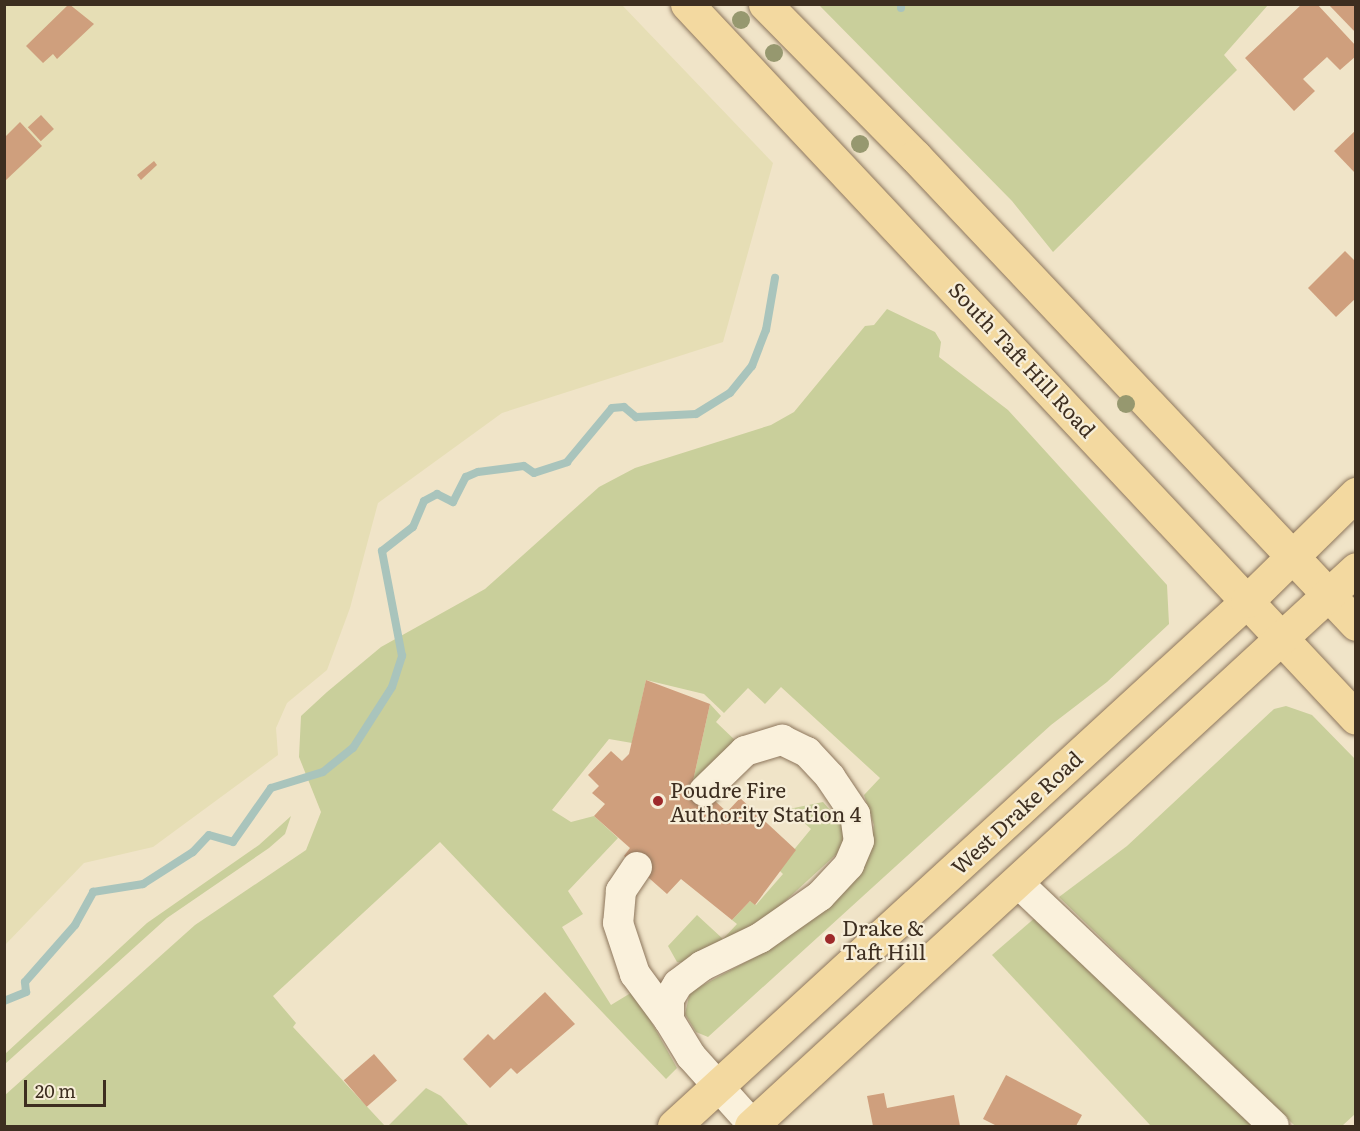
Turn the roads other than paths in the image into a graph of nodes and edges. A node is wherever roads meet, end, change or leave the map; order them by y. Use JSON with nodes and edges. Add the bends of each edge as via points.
{"nodes":[{"id":1,"x":687,"y":4,"type":"edge"},
{"id":2,"x":765,"y":4,"type":"edge"},
{"id":3,"x":1356,"y":494,"type":"edge"},
{"id":4,"x":1292,"y":557,"type":"junction"},
{"id":5,"x":1356,"y":569,"type":"edge"},
{"id":6,"x":1329,"y":595,"type":"junction"},
{"id":7,"x":1247,"y":601,"type":"junction"},
{"id":8,"x":1356,"y":624,"type":"edge"},
{"id":9,"x":1281,"y":640,"type":"junction"},
{"id":10,"x":1356,"y":718,"type":"edge"},
{"id":11,"x":704,"y":791,"type":"dead end"},
{"id":12,"x":637,"y":867,"type":"dead end"},
{"id":13,"x":1017,"y":882,"type":"junction"},
{"id":14,"x":669,"y":1020,"type":"junction"},
{"id":15,"x":717,"y":1087,"type":"junction"},
{"id":16,"x":674,"y":1126,"type":"edge"},
{"id":17,"x":752,"y":1126,"type":"edge"},
{"id":18,"x":1274,"y":1126,"type":"edge"}],
"edges":[{"from":1,"to":7,"type":"main road","name":"South Taft Hill Road"},
{"from":2,"to":4,"type":"main road","via":[[915,156]]},
{"from":3,"to":4,"type":"main road","name":"West Drake Road"},
{"from":4,"to":6,"type":"main road"},
{"from":4,"to":7,"type":"main road","name":"West Drake Road"},
{"from":5,"to":6,"type":"main road"},
{"from":6,"to":8,"type":"main road"},
{"from":6,"to":9,"type":"main road"},
{"from":7,"to":9,"type":"main road","name":"South Taft Hill Road"},
{"from":7,"to":15,"type":"main road","name":"West Drake Road"},
{"from":9,"to":10,"type":"main road","name":"South Taft Hill Road"},
{"from":9,"to":13,"type":"main road"},
{"from":11,"to":14,"type":"lane","via":[[745,751],[782,740],[807,752],[830,777],[855,814],[859,841],[849,865],[802,911],[678,984],[669,999]]},
{"from":12,"to":14,"type":"lane","via":[[621,891],[618,923],[635,974]]},
{"from":13,"to":17,"type":"main road"},
{"from":13,"to":18,"type":"lane"},
{"from":14,"to":15,"type":"lane"},
{"from":15,"to":16,"type":"main road","name":"West Drake Road"},
{"from":15,"to":17,"type":"lane"}]}
